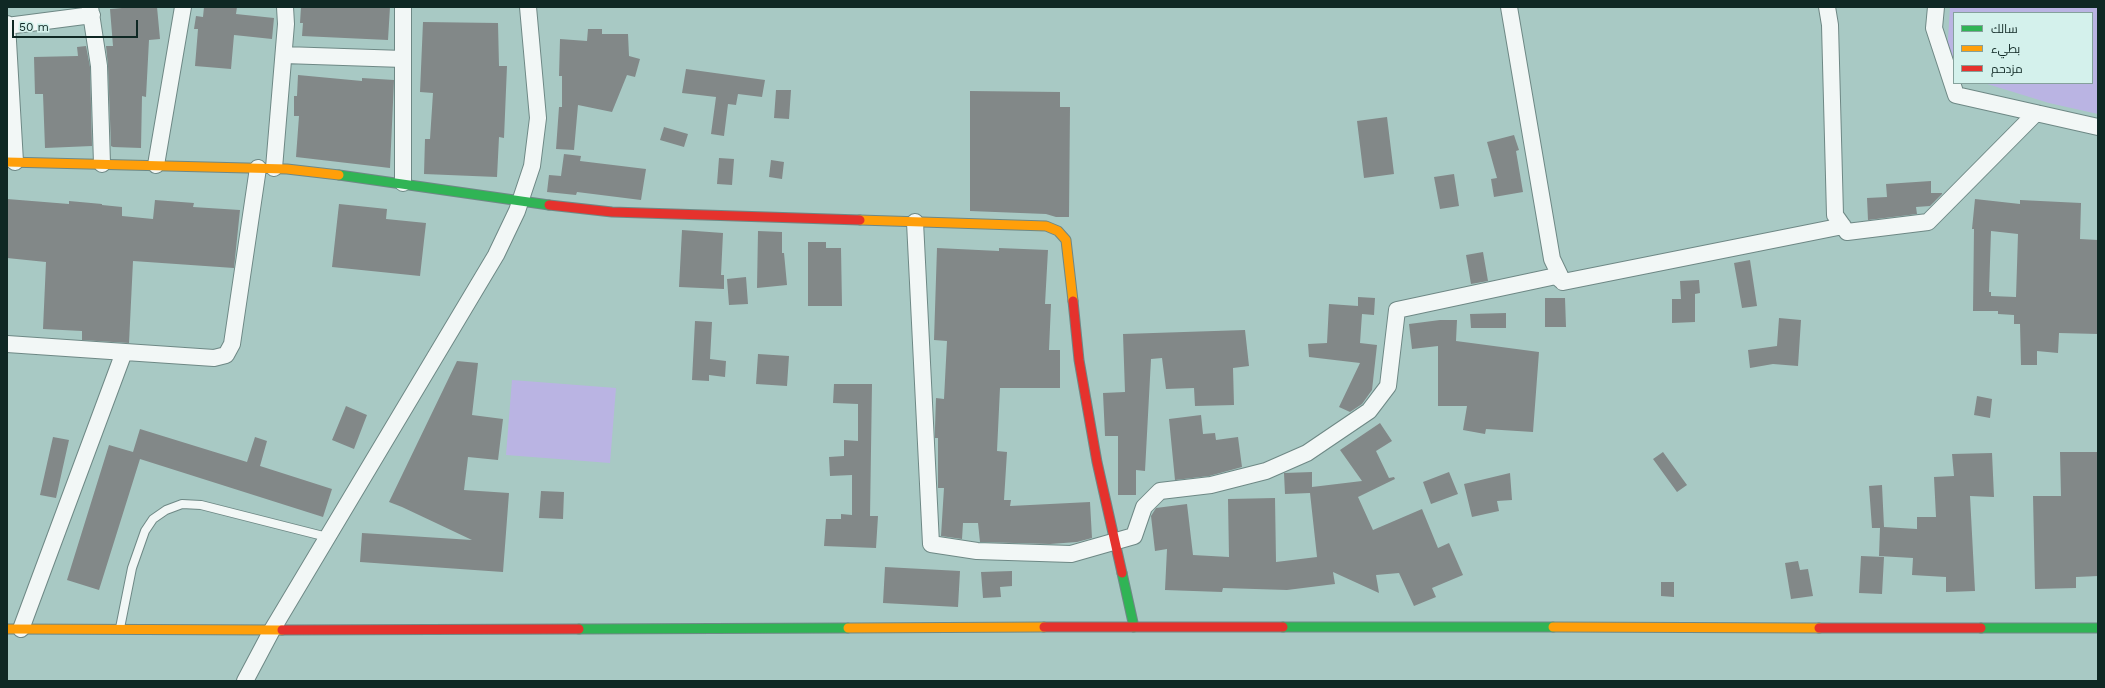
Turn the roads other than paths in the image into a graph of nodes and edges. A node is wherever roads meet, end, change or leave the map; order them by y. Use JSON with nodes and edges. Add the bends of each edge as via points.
{"nodes":[{"id":1,"x":183,"y":7,"type":"edge"},
{"id":2,"x":285,"y":7,"type":"edge"},
{"id":3,"x":403,"y":7,"type":"edge"},
{"id":4,"x":528,"y":7,"type":"edge"},
{"id":5,"x":1509,"y":7,"type":"edge"},
{"id":6,"x":1827,"y":7,"type":"edge"},
{"id":7,"x":1936,"y":7,"type":"edge"},
{"id":8,"x":91,"y":11,"type":"edge"},
{"id":9,"x":7,"y":25,"type":"edge"},
{"id":10,"x":284,"y":55,"type":"junction"},
{"id":11,"x":403,"y":59,"type":"junction"},
{"id":12,"x":2036,"y":113,"type":"junction"},
{"id":13,"x":2098,"y":127,"type":"edge"},
{"id":14,"x":11,"y":162,"type":"edge"},
{"id":15,"x":102,"y":164,"type":"junction"},
{"id":16,"x":156,"y":165,"type":"junction"},
{"id":17,"x":258,"y":168,"type":"junction"},
{"id":18,"x":274,"y":168,"type":"junction"},
{"id":19,"x":403,"y":183,"type":"junction"},
{"id":20,"x":520,"y":201,"type":"junction"},
{"id":21,"x":915,"y":222,"type":"junction"},
{"id":22,"x":1844,"y":226,"type":"junction"},
{"id":23,"x":1563,"y":282,"type":"junction"},
{"id":24,"x":7,"y":344,"type":"edge"},
{"id":25,"x":124,"y":352,"type":"junction"},
{"id":26,"x":327,"y":537,"type":"junction"},
{"id":27,"x":1115,"y":541,"type":"junction"},
{"id":28,"x":1134,"y":627,"type":"junction"},
{"id":29,"x":2098,"y":628,"type":"edge"},
{"id":30,"x":14,"y":629,"type":"edge"},
{"id":31,"x":119,"y":629,"type":"junction"},
{"id":32,"x":272,"y":630,"type":"junction"},
{"id":33,"x":245,"y":681,"type":"edge"}],
"edges":[{"from":1,"to":16,"type":"street"},
{"from":2,"to":10,"type":"street"},
{"from":3,"to":11,"type":"street"},
{"from":4,"to":20,"type":"street","via":[[538,118],[532,166]]},
{"from":5,"to":23,"type":"street","via":[[1552,259]]},
{"from":6,"to":22,"type":"street","via":[[1830,25],[1836,215]]},
{"from":7,"to":12,"type":"street","via":[[1934,28],[1956,95]]},
{"from":8,"to":9,"type":"street"},
{"from":8,"to":15,"type":"street","via":[[99,66]]},
{"from":9,"to":14,"type":"street"},
{"from":10,"to":11,"type":"street"},
{"from":10,"to":18,"type":"street"},
{"from":11,"to":19,"type":"street"},
{"from":12,"to":13,"type":"street"},
{"from":12,"to":22,"type":"street","via":[[1928,222],[1847,232]]},
{"from":14,"to":15,"type":"main road"},
{"from":15,"to":16,"type":"main road"},
{"from":16,"to":17,"type":"main road"},
{"from":17,"to":18,"type":"main road"},
{"from":17,"to":25,"type":"street","via":[[232,344],[226,355],[214,358]]},
{"from":18,"to":19,"type":"main road","via":[[343,174]]},
{"from":19,"to":20,"type":"main road"},
{"from":20,"to":21,"type":"main road","via":[[612,212]]},
{"from":20,"to":26,"type":"street","via":[[496,255]]},
{"from":21,"to":27,"type":"main road","via":[[1046,226],[1058,230],[1066,240],[1078,360]]},
{"from":21,"to":27,"type":"street","via":[[931,544],[977,551],[1071,554]]},
{"from":22,"to":23,"type":"street"},
{"from":23,"to":27,"type":"street","via":[[1556,276],[1397,310],[1388,386],[1368,411],[1307,453],[1266,471],[1211,485],[1160,491],[1144,507],[1134,536]]},
{"from":24,"to":25,"type":"street"},
{"from":25,"to":30,"type":"street"},
{"from":26,"to":31,"type":"lane","via":[[201,506],[182,504],[166,510],[153,519],[145,531],[132,568]]},
{"from":26,"to":32,"type":"street"},
{"from":27,"to":28,"type":"main road"},
{"from":28,"to":29,"type":"main road"},
{"from":28,"to":32,"type":"main road"},
{"from":30,"to":31,"type":"main road"},
{"from":31,"to":32,"type":"main road"},
{"from":32,"to":33,"type":"street"}]}
